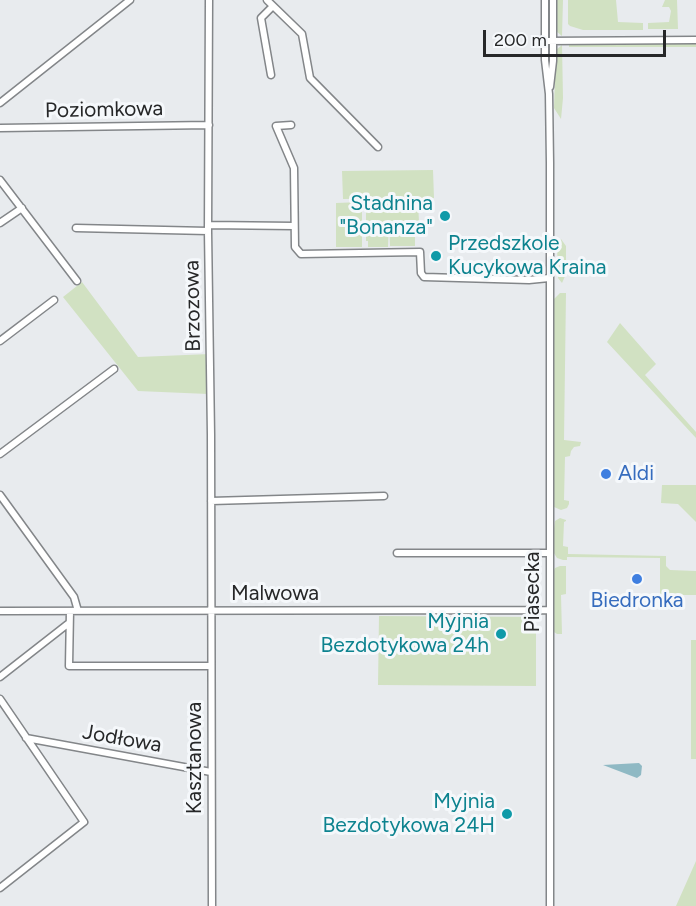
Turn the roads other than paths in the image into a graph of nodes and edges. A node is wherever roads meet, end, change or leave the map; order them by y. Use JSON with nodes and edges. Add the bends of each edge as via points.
{"nodes":[{"id":1,"x":130,"y":0,"type":"edge"},
{"id":2,"x":209,"y":0,"type":"edge"},
{"id":3,"x":267,"y":0,"type":"edge"},
{"id":4,"x":545,"y":0,"type":"edge"},
{"id":5,"x":553,"y":0,"type":"edge"},
{"id":6,"x":273,"y":6,"type":"junction"},
{"id":7,"x":696,"y":40,"type":"edge"},
{"id":8,"x":545,"y":41,"type":"junction"},
{"id":9,"x":553,"y":41,"type":"junction"},
{"id":10,"x":271,"y":75,"type":"dead end"},
{"id":11,"x":549,"y":94,"type":"junction"},
{"id":12,"x":0,"y":103,"type":"edge"},
{"id":13,"x":209,"y":125,"type":"junction"},
{"id":14,"x":291,"y":125,"type":"dead end"},
{"id":15,"x":0,"y":128,"type":"edge"},
{"id":16,"x":378,"y":147,"type":"dead end"},
{"id":17,"x":0,"y":180,"type":"edge"},
{"id":18,"x":22,"y":208,"type":"junction"},
{"id":19,"x":0,"y":224,"type":"edge"},
{"id":20,"x":294,"y":226,"type":"junction"},
{"id":21,"x":76,"y":228,"type":"dead end"},
{"id":22,"x":208,"y":228,"type":"junction"},
{"id":23,"x":549,"y":278,"type":"junction"},
{"id":24,"x":77,"y":281,"type":"dead end"},
{"id":25,"x":54,"y":300,"type":"dead end"},
{"id":26,"x":0,"y":341,"type":"edge"},
{"id":27,"x":114,"y":369,"type":"dead end"},
{"id":28,"x":0,"y":454,"type":"edge"},
{"id":29,"x":0,"y":495,"type":"edge"},
{"id":30,"x":384,"y":496,"type":"dead end"},
{"id":31,"x":211,"y":501,"type":"junction"},
{"id":32,"x":398,"y":553,"type":"dead end"},
{"id":33,"x":550,"y":553,"type":"junction"},
{"id":34,"x":549,"y":610,"type":"junction"},
{"id":35,"x":0,"y":611,"type":"edge"},
{"id":36,"x":70,"y":611,"type":"junction"},
{"id":37,"x":78,"y":611,"type":"junction"},
{"id":38,"x":211,"y":611,"type":"junction"},
{"id":39,"x":69,"y":623,"type":"junction"},
{"id":40,"x":211,"y":666,"type":"junction"},
{"id":41,"x":0,"y":677,"type":"edge"},
{"id":42,"x":0,"y":699,"type":"edge"},
{"id":43,"x":26,"y":738,"type":"junction"},
{"id":44,"x":212,"y":772,"type":"junction"},
{"id":45,"x":0,"y":888,"type":"edge"},
{"id":46,"x":212,"y":906,"type":"edge"},
{"id":47,"x":550,"y":906,"type":"edge"}],
"edges":[{"from":1,"to":12,"type":"street"},
{"from":2,"to":13,"type":"street","name":"Brzozowa"},
{"from":3,"to":6,"type":"street"},
{"from":4,"to":8,"type":"street"},
{"from":5,"to":9,"type":"street"},
{"from":6,"to":10,"type":"street","via":[[261,18]]},
{"from":6,"to":16,"type":"street","via":[[302,34],[310,78]]},
{"from":7,"to":9,"type":"street"},
{"from":8,"to":9,"type":"street"},
{"from":8,"to":11,"type":"street"},
{"from":9,"to":11,"type":"street"},
{"from":11,"to":23,"type":"street","name":"Piasecka"},
{"from":13,"to":15,"type":"street","name":"Poziomkowa"},
{"from":13,"to":22,"type":"street","name":"Brzozowa"},
{"from":14,"to":20,"type":"street","via":[[276,126],[294,168]]},
{"from":17,"to":18,"type":"street"},
{"from":18,"to":19,"type":"street"},
{"from":18,"to":24,"type":"street"},
{"from":20,"to":22,"type":"street"},
{"from":20,"to":23,"type":"street","via":[[295,247],[301,254],[420,252],[424,276]]},
{"from":21,"to":22,"type":"street"},
{"from":22,"to":31,"type":"street","name":"Brzozowa"},
{"from":23,"to":33,"type":"street","name":"Piasecka"},
{"from":25,"to":26,"type":"street"},
{"from":27,"to":28,"type":"street"},
{"from":29,"to":37,"type":"street","via":[[74,597]]},
{"from":30,"to":31,"type":"street"},
{"from":31,"to":38,"type":"street","name":"Brzozowa"},
{"from":32,"to":33,"type":"street"},
{"from":33,"to":34,"type":"street","name":"Piasecka"},
{"from":34,"to":38,"type":"street","name":"Malwowa"},
{"from":34,"to":47,"type":"street","name":"Piasecka"},
{"from":35,"to":36,"type":"street","name":"Malwowa"},
{"from":36,"to":37,"type":"street","name":"Malwowa"},
{"from":36,"to":39,"type":"street"},
{"from":37,"to":38,"type":"street","name":"Malwowa"},
{"from":38,"to":40,"type":"street","name":"Kasztanowa"},
{"from":39,"to":40,"type":"street","via":[[69,666]]},
{"from":39,"to":41,"type":"street"},
{"from":40,"to":44,"type":"street","name":"Kasztanowa"},
{"from":42,"to":43,"type":"street"},
{"from":43,"to":44,"type":"street","name":"Jodłowa"},
{"from":43,"to":45,"type":"street","via":[[84,822]]},
{"from":44,"to":46,"type":"street","name":"Kasztanowa"}]}
